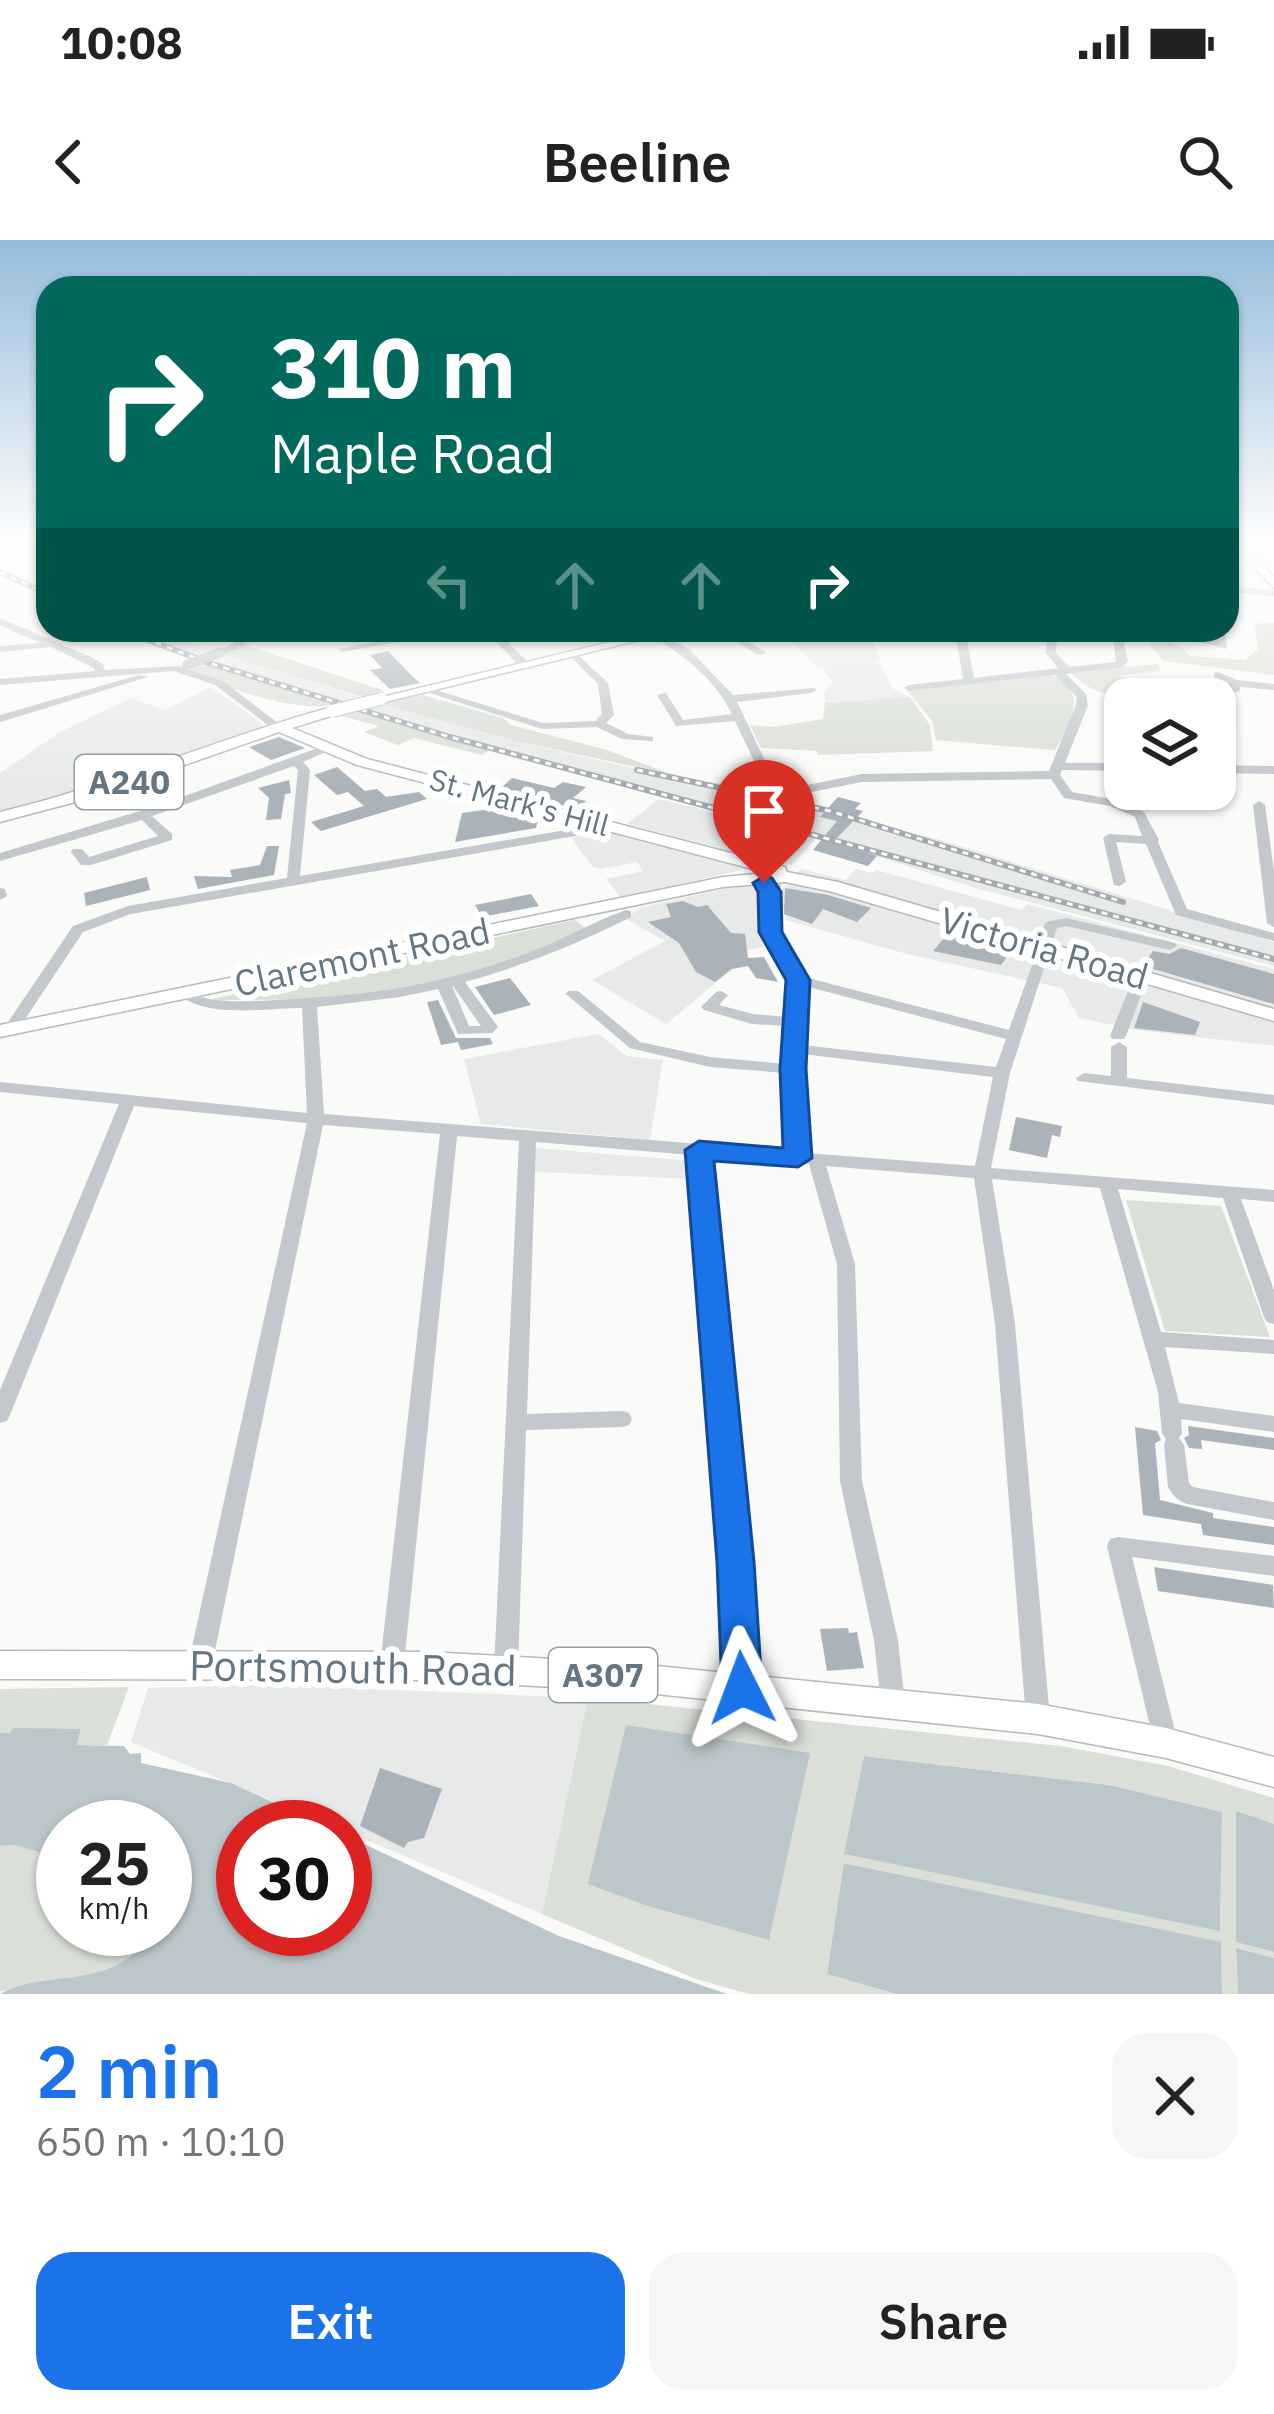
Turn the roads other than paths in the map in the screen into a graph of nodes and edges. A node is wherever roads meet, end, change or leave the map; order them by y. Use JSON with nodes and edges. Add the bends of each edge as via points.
{"nodes":[{"id":1,"x":5,"y":624,"type":"edge"},
{"id":2,"x":18,"y":631,"type":"junction"},
{"id":3,"x":0,"y":632,"type":"edge"},
{"id":4,"x":36,"y":639,"type":"edge"},
{"id":5,"x":42,"y":642,"type":"edge"},
{"id":6,"x":242,"y":642,"type":"edge"},
{"id":7,"x":390,"y":642,"type":"edge"},
{"id":8,"x":501,"y":642,"type":"edge"},
{"id":9,"x":630,"y":642,"type":"edge"},
{"id":10,"x":670,"y":642,"type":"edge"},
{"id":11,"x":743,"y":642,"type":"edge"},
{"id":12,"x":962,"y":642,"type":"edge"},
{"id":13,"x":1051,"y":642,"type":"edge"},
{"id":14,"x":1119,"y":642,"type":"edge"},
{"id":15,"x":48,"y":645,"type":"junction"},
{"id":16,"x":0,"y":649,"type":"edge"},
{"id":17,"x":344,"y":649,"type":"dead end"},
{"id":18,"x":762,"y":653,"type":"dead end"},
{"id":19,"x":576,"y":656,"type":"junction"},
{"id":20,"x":183,"y":667,"type":"junction"},
{"id":21,"x":150,"y":668,"type":"junction"},
{"id":22,"x":527,"y":668,"type":"junction"},
{"id":23,"x":100,"y":672,"type":"junction"},
{"id":24,"x":1062,"y":672,"type":"junction"},
{"id":25,"x":1218,"y":675,"type":"dead end"},
{"id":26,"x":1224,"y":678,"type":"edge"},
{"id":27,"x":0,"y":682,"type":"edge"},
{"id":28,"x":969,"y":682,"type":"junction"},
{"id":29,"x":1236,"y":683,"type":"edge"},
{"id":30,"x":1274,"y":687,"type":"edge"},
{"id":31,"x":908,"y":688,"type":"dead end"},
{"id":32,"x":425,"y":690,"type":"junction"},
{"id":33,"x":812,"y":690,"type":"dead end"},
{"id":34,"x":730,"y":699,"type":"junction"},
{"id":35,"x":663,"y":703,"type":"dead end"},
{"id":36,"x":738,"y":717,"type":"junction"},
{"id":37,"x":0,"y":719,"type":"edge"},
{"id":38,"x":599,"y":724,"type":"junction"},
{"id":39,"x":288,"y":728,"type":"junction"},
{"id":40,"x":649,"y":739,"type":"dead end"},
{"id":41,"x":326,"y":748,"type":"junction"},
{"id":42,"x":299,"y":764,"type":"junction"},
{"id":43,"x":1104,"y":768,"type":"edge"},
{"id":44,"x":1236,"y":769,"type":"edge"},
{"id":45,"x":1274,"y":770,"type":"edge"},
{"id":46,"x":1055,"y":771,"type":"junction"},
{"id":47,"x":1258,"y":805,"type":"dead end"},
{"id":48,"x":0,"y":817,"type":"edge"},
{"id":49,"x":146,"y":817,"type":"junction"},
{"id":50,"x":592,"y":823,"type":"junction"},
{"id":51,"x":1154,"y":840,"type":"junction"},
{"id":52,"x":77,"y":852,"type":"dead end"},
{"id":53,"x":0,"y":857,"type":"edge"},
{"id":54,"x":761,"y":875,"type":"junction"},
{"id":55,"x":1115,"y":876,"type":"dead end"},
{"id":56,"x":292,"y":880,"type":"junction"},
{"id":57,"x":626,"y":914,"type":"dead end"},
{"id":58,"x":1274,"y":923,"type":"edge"},
{"id":59,"x":1274,"y":937,"type":"edge"},
{"id":60,"x":1170,"y":946,"type":"dead end"},
{"id":61,"x":1043,"y":948,"type":"junction"},
{"id":62,"x":1141,"y":976,"type":"junction"},
{"id":63,"x":798,"y":980,"type":"junction"},
{"id":64,"x":186,"y":994,"type":"junction"},
{"id":65,"x":573,"y":994,"type":"dead end"},
{"id":66,"x":721,"y":995,"type":"dead end"},
{"id":67,"x":310,"y":1004,"type":"junction"},
{"id":68,"x":1274,"y":1015,"type":"edge"},
{"id":69,"x":796,"y":1022,"type":"junction"},
{"id":70,"x":6,"y":1030,"type":"edge"},
{"id":71,"x":1013,"y":1036,"type":"junction"},
{"id":72,"x":796,"y":1049,"type":"junction"},
{"id":73,"x":793,"y":1069,"type":"junction"},
{"id":74,"x":1002,"y":1073,"type":"junction"},
{"id":75,"x":1084,"y":1078,"type":"dead end"},
{"id":76,"x":1119,"y":1081,"type":"junction"},
{"id":77,"x":0,"y":1087,"type":"edge"},
{"id":78,"x":1274,"y":1100,"type":"edge"},
{"id":79,"x":128,"y":1101,"type":"junction"},
{"id":80,"x":316,"y":1119,"type":"junction"},
{"id":81,"x":449,"y":1129,"type":"junction"},
{"id":82,"x":528,"y":1136,"type":"junction"},
{"id":83,"x":699,"y":1150,"type":"junction"},
{"id":84,"x":807,"y":1159,"type":"junction"},
{"id":85,"x":982,"y":1172,"type":"junction"},
{"id":86,"x":1107,"y":1182,"type":"junction"},
{"id":87,"x":1230,"y":1192,"type":"junction"},
{"id":88,"x":1274,"y":1196,"type":"edge"},
{"id":89,"x":1274,"y":1317,"type":"edge"},
{"id":90,"x":1154,"y":1339,"type":"junction"},
{"id":91,"x":1274,"y":1346,"type":"edge"},
{"id":92,"x":1169,"y":1409,"type":"junction"},
{"id":93,"x":0,"y":1415,"type":"edge"},
{"id":94,"x":622,"y":1419,"type":"dead end"},
{"id":95,"x":517,"y":1422,"type":"junction"},
{"id":96,"x":1274,"y":1424,"type":"edge"},
{"id":97,"x":1274,"y":1511,"type":"edge"},
{"id":98,"x":1274,"y":1565,"type":"edge"},
{"id":99,"x":0,"y":1665,"type":"edge"},
{"id":100,"x":200,"y":1665,"type":"junction"},
{"id":101,"x":392,"y":1665,"type":"junction"},
{"id":102,"x":506,"y":1669,"type":"junction"},
{"id":103,"x":742,"y":1688,"type":"junction"},
{"id":104,"x":892,"y":1703,"type":"junction"},
{"id":105,"x":1038,"y":1719,"type":"junction"},
{"id":106,"x":1166,"y":1743,"type":"junction"},
{"id":107,"x":1274,"y":1772,"type":"edge"}],
"edges":[{"from":1,"to":2,"type":"street"},
{"from":2,"to":3,"type":"street"},
{"from":2,"to":4,"type":"street"},
{"from":5,"to":15,"type":"street"},
{"from":6,"to":20,"type":"street","bridge":true},
{"from":7,"to":17,"type":"street"},
{"from":8,"to":22,"type":"street"},
{"from":9,"to":19,"type":"main road","number":"A240"},
{"from":10,"to":34,"type":"street"},
{"from":11,"to":18,"type":"street"},
{"from":12,"to":28,"type":"street"},
{"from":13,"to":24,"type":"street"},
{"from":14,"to":24,"type":"street","via":[[1123,663]]},
{"from":15,"to":16,"type":"street"},
{"from":15,"to":23,"type":"street","via":[[73,651]]},
{"from":19,"to":22,"type":"main road","number":"A240"},
{"from":19,"to":38,"type":"street","via":[[603,683],[608,715]]},
{"from":20,"to":21,"type":"street"},
{"from":20,"to":39,"type":"street"},
{"from":21,"to":23,"type":"street"},
{"from":21,"to":37,"type":"street"},
{"from":22,"to":32,"type":"main road","number":"A240"},
{"from":23,"to":27,"type":"street"},
{"from":24,"to":28,"type":"street"},
{"from":24,"to":46,"type":"street","via":[[1082,705]]},
{"from":25,"to":26,"type":"street"},
{"from":28,"to":31,"type":"street"},
{"from":29,"to":30,"type":"street"},
{"from":32,"to":38,"type":"street","via":[[542,726]]},
{"from":32,"to":39,"type":"main road","number":"A240","bridge":true},
{"from":33,"to":34,"type":"street"},
{"from":34,"to":36,"type":"street"},
{"from":35,"to":36,"type":"street","via":[[680,724]]},
{"from":36,"to":46,"type":"street","via":[[765,777],[789,789],[862,778]]},
{"from":38,"to":40,"type":"street"},
{"from":39,"to":41,"type":"main road","name":"St. Mark's Hill"},
{"from":39,"to":48,"type":"main road","number":"A240"},
{"from":41,"to":42,"type":"street"},
{"from":41,"to":50,"type":"main road","name":"St. Mark's Hill"},
{"from":42,"to":49,"type":"street"},
{"from":42,"to":56,"type":"street"},
{"from":43,"to":46,"type":"street"},
{"from":44,"to":45,"type":"street"},
{"from":46,"to":51,"type":"street","via":[[1069,796],[1140,815]]},
{"from":47,"to":58,"type":"street"},
{"from":49,"to":52,"type":"street","via":[[167,838],[86,862]]},
{"from":49,"to":53,"type":"street"},
{"from":50,"to":54,"type":"main road","name":"St. Mark's Hill"},
{"from":50,"to":56,"type":"street"},
{"from":51,"to":55,"type":"street","via":[[1107,834]]},
{"from":51,"to":59,"type":"street","via":[[1181,912]]},
{"from":54,"to":61,"type":"main road","name":"Victoria Road","via":[[814,881]]},
{"from":54,"to":63,"type":"street","via":[[771,932]]},
{"from":54,"to":64,"type":"main road","name":"Claremont Road"},
{"from":56,"to":70,"type":"street","via":[[83,924]]},
{"from":57,"to":67,"type":"street","via":[[554,950],[451,983]]},
{"from":60,"to":61,"type":"street","via":[[1066,922],[1051,925]]},
{"from":61,"to":62,"type":"main road","name":"Victoria Road"},
{"from":61,"to":71,"type":"street"},
{"from":62,"to":68,"type":"main road","name":"Victoria Road"},
{"from":62,"to":76,"type":"street","via":[[1119,1041]]},
{"from":63,"to":69,"type":"street"},
{"from":63,"to":71,"type":"street"},
{"from":64,"to":67,"type":"street","via":[[204,1004]]},
{"from":64,"to":70,"type":"main road","name":"Claremont Road"},
{"from":65,"to":73,"type":"street","via":[[635,1045]]},
{"from":66,"to":69,"type":"street","via":[[709,1006]]},
{"from":67,"to":80,"type":"street"},
{"from":69,"to":72,"type":"street"},
{"from":71,"to":74,"type":"street"},
{"from":72,"to":73,"type":"street"},
{"from":72,"to":74,"type":"street"},
{"from":73,"to":84,"type":"street"},
{"from":74,"to":85,"type":"street"},
{"from":75,"to":76,"type":"street"},
{"from":76,"to":78,"type":"street"},
{"from":77,"to":79,"type":"street"},
{"from":79,"to":80,"type":"street"},
{"from":79,"to":93,"type":"street"},
{"from":80,"to":81,"type":"street"},
{"from":80,"to":100,"type":"street"},
{"from":81,"to":82,"type":"street"},
{"from":81,"to":101,"type":"street"},
{"from":82,"to":83,"type":"street"},
{"from":82,"to":95,"type":"street"},
{"from":83,"to":84,"type":"street"},
{"from":83,"to":103,"type":"street"},
{"from":84,"to":85,"type":"street"},
{"from":84,"to":104,"type":"street","via":[[846,1264],[851,1481]]},
{"from":85,"to":86,"type":"street"},
{"from":85,"to":105,"type":"street","via":[[1006,1324]]},
{"from":86,"to":87,"type":"street"},
{"from":86,"to":90,"type":"street"},
{"from":87,"to":88,"type":"street"},
{"from":87,"to":89,"type":"street"},
{"from":90,"to":91,"type":"street"},
{"from":90,"to":92,"type":"street"},
{"from":92,"to":96,"type":"street"},
{"from":92,"to":97,"type":"street","via":[[1186,1495]]},
{"from":94,"to":95,"type":"street"},
{"from":95,"to":102,"type":"street"},
{"from":98,"to":106,"type":"street","via":[[1118,1546]]},
{"from":99,"to":100,"type":"main road","name":"Portsmouth Road","number":"A307"},
{"from":100,"to":101,"type":"main road","name":"Portsmouth Road","number":"A307"},
{"from":101,"to":102,"type":"main road","name":"Portsmouth Road","number":"A307"},
{"from":102,"to":103,"type":"main road","name":"Portsmouth Road","number":"A307"},
{"from":103,"to":104,"type":"main road","name":"Portsmouth Road","number":"A307"},
{"from":104,"to":105,"type":"main road","name":"Portsmouth Road","number":"A307"},
{"from":105,"to":106,"type":"main road","name":"Portsmouth Road","number":"A307"},
{"from":106,"to":107,"type":"main road","name":"Portsmouth Road","number":"A307"}]}
